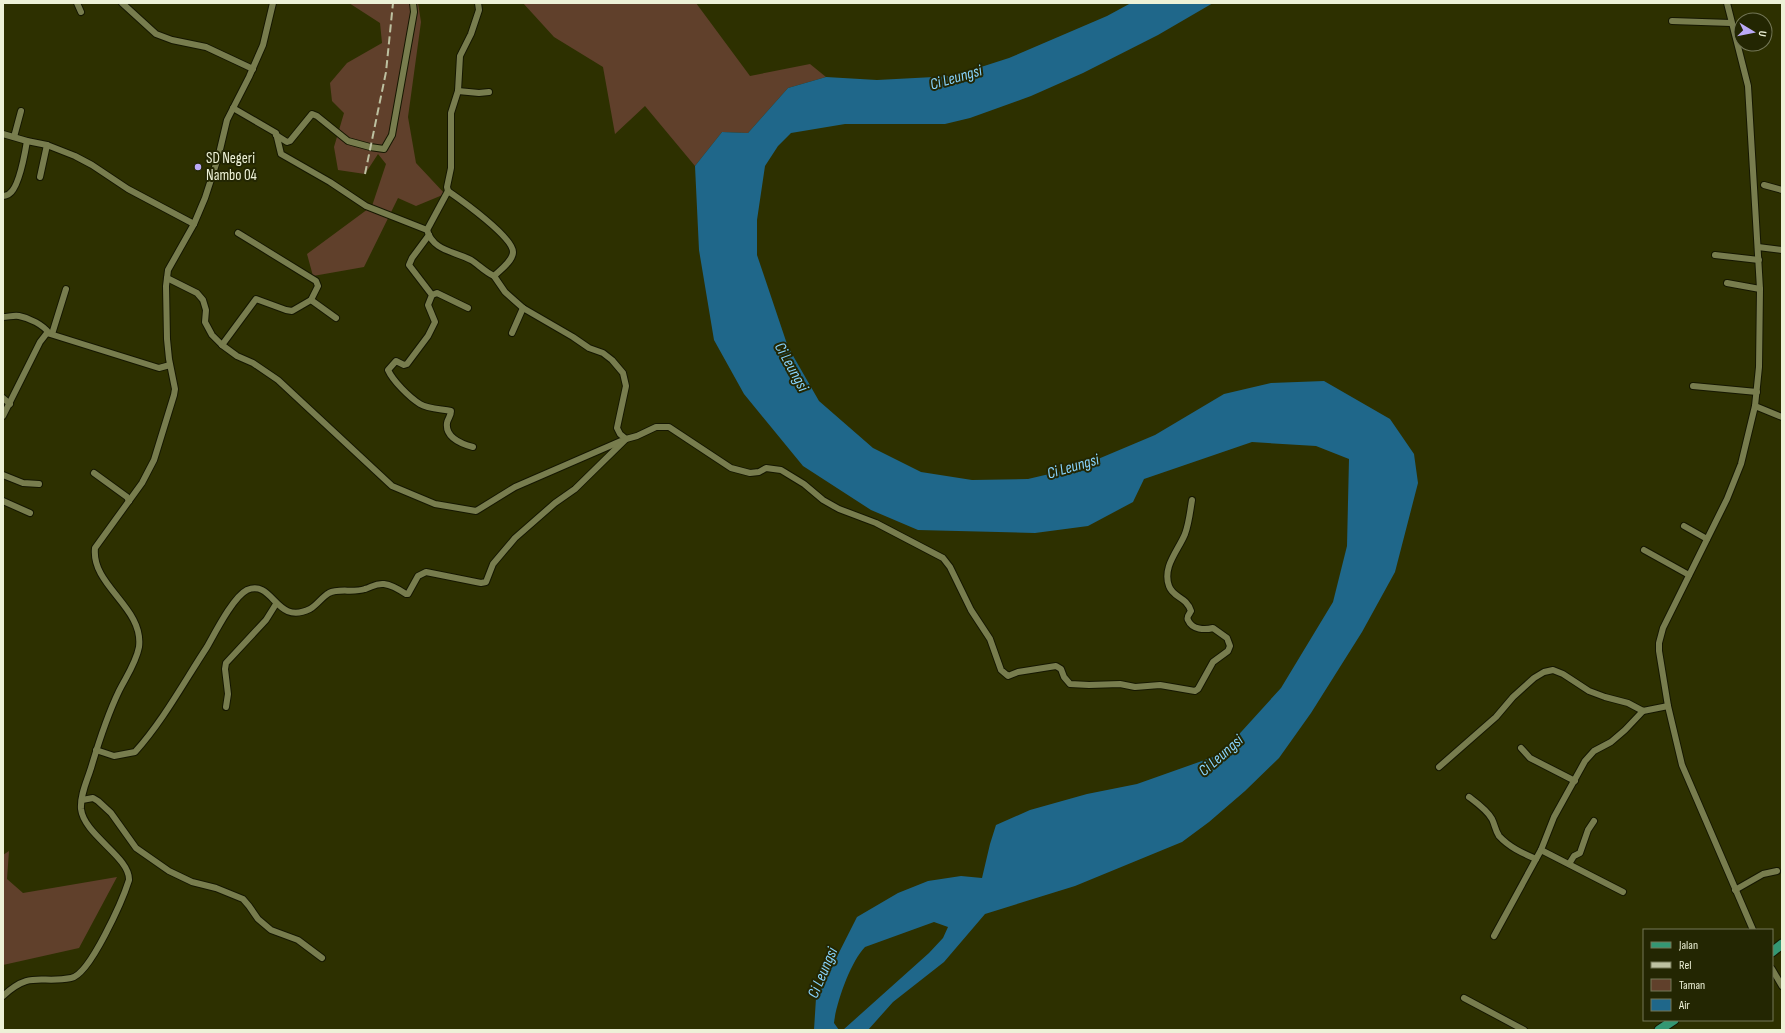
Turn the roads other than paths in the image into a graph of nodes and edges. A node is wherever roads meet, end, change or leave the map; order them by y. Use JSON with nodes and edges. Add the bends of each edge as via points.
{"nodes":[{"id":1,"x":78,"y":3,"type":"edge"},
{"id":2,"x":273,"y":3,"type":"edge"},
{"id":3,"x":413,"y":3,"type":"edge"},
{"id":4,"x":478,"y":3,"type":"edge"},
{"id":5,"x":1727,"y":3,"type":"edge"},
{"id":6,"x":124,"y":4,"type":"edge"},
{"id":7,"x":81,"y":12,"type":"dead end"},
{"id":8,"x":1672,"y":21,"type":"dead end"},
{"id":9,"x":1731,"y":23,"type":"junction"},
{"id":10,"x":253,"y":69,"type":"junction"},
{"id":11,"x":458,"y":91,"type":"junction"},
{"id":12,"x":489,"y":92,"type":"dead end"},
{"id":13,"x":234,"y":108,"type":"junction"},
{"id":14,"x":21,"y":111,"type":"dead end"},
{"id":15,"x":3,"y":134,"type":"edge"},
{"id":16,"x":276,"y":135,"type":"junction"},
{"id":17,"x":14,"y":137,"type":"junction"},
{"id":18,"x":27,"y":141,"type":"junction"},
{"id":19,"x":47,"y":145,"type":"junction"},
{"id":20,"x":40,"y":177,"type":"dead end"},
{"id":21,"x":1764,"y":185,"type":"dead end"},
{"id":22,"x":1782,"y":190,"type":"edge"},
{"id":23,"x":448,"y":191,"type":"junction"},
{"id":24,"x":3,"y":196,"type":"edge"},
{"id":25,"x":194,"y":224,"type":"junction"},
{"id":26,"x":428,"y":232,"type":"junction"},
{"id":27,"x":238,"y":233,"type":"dead end"},
{"id":28,"x":1758,"y":247,"type":"junction"},
{"id":29,"x":1782,"y":250,"type":"edge"},
{"id":30,"x":1715,"y":255,"type":"dead end"},
{"id":31,"x":1758,"y":260,"type":"junction"},
{"id":32,"x":494,"y":276,"type":"junction"},
{"id":33,"x":167,"y":278,"type":"junction"},
{"id":34,"x":1727,"y":284,"type":"dead end"},
{"id":35,"x":66,"y":289,"type":"dead end"},
{"id":36,"x":1760,"y":289,"type":"junction"},
{"id":37,"x":432,"y":295,"type":"junction"},
{"id":38,"x":311,"y":300,"type":"junction"},
{"id":39,"x":468,"y":308,"type":"dead end"},
{"id":40,"x":523,"y":308,"type":"junction"},
{"id":41,"x":3,"y":317,"type":"edge"},
{"id":42,"x":336,"y":318,"type":"dead end"},
{"id":43,"x":512,"y":333,"type":"dead end"},
{"id":44,"x":51,"y":334,"type":"junction"},
{"id":45,"x":222,"y":345,"type":"junction"},
{"id":46,"x":170,"y":365,"type":"junction"},
{"id":47,"x":1693,"y":386,"type":"dead end"},
{"id":48,"x":1756,"y":392,"type":"junction"},
{"id":49,"x":3,"y":398,"type":"edge"},
{"id":50,"x":10,"y":404,"type":"junction"},
{"id":51,"x":1755,"y":406,"type":"junction"},
{"id":52,"x":3,"y":416,"type":"edge"},
{"id":53,"x":1782,"y":417,"type":"edge"},
{"id":54,"x":626,"y":439,"type":"junction"},
{"id":55,"x":473,"y":447,"type":"dead end"},
{"id":56,"x":94,"y":473,"type":"dead end"},
{"id":57,"x":3,"y":475,"type":"edge"},
{"id":58,"x":39,"y":484,"type":"dead end"},
{"id":59,"x":1192,"y":500,"type":"dead end"},
{"id":60,"x":3,"y":501,"type":"edge"},
{"id":61,"x":129,"y":501,"type":"junction"},
{"id":62,"x":30,"y":513,"type":"dead end"},
{"id":63,"x":1684,"y":526,"type":"dead end"},
{"id":64,"x":1707,"y":539,"type":"junction"},
{"id":65,"x":1644,"y":550,"type":"dead end"},
{"id":66,"x":1689,"y":575,"type":"junction"},
{"id":67,"x":276,"y":604,"type":"junction"},
{"id":68,"x":1668,"y":706,"type":"junction"},
{"id":69,"x":226,"y":707,"type":"dead end"},
{"id":70,"x":1644,"y":711,"type":"junction"},
{"id":71,"x":1521,"y":748,"type":"dead end"},
{"id":72,"x":96,"y":750,"type":"junction"},
{"id":73,"x":1439,"y":767,"type":"dead end"},
{"id":74,"x":1575,"y":781,"type":"junction"},
{"id":75,"x":1469,"y":797,"type":"dead end"},
{"id":76,"x":82,"y":800,"type":"junction"},
{"id":77,"x":1594,"y":821,"type":"dead end"},
{"id":78,"x":1541,"y":850,"type":"junction"},
{"id":79,"x":1536,"y":860,"type":"junction"},
{"id":80,"x":1568,"y":864,"type":"junction"},
{"id":81,"x":1777,"y":871,"type":"dead end"},
{"id":82,"x":1735,"y":890,"type":"junction"},
{"id":83,"x":1623,"y":892,"type":"dead end"},
{"id":84,"x":1753,"y":929,"type":"edge"},
{"id":85,"x":1494,"y":936,"type":"dead end"},
{"id":86,"x":1782,"y":944,"type":"edge"},
{"id":87,"x":1773,"y":951,"type":"edge"},
{"id":88,"x":322,"y":958,"type":"dead end"},
{"id":89,"x":1773,"y":971,"type":"edge"},
{"id":90,"x":1782,"y":986,"type":"edge"},
{"id":91,"x":3,"y":996,"type":"edge"},
{"id":92,"x":1464,"y":998,"type":"dead end"},
{"id":93,"x":1672,"y":1021,"type":"edge"},
{"id":94,"x":1524,"y":1030,"type":"edge"},
{"id":95,"x":1659,"y":1030,"type":"edge"}],
"edges":[{"from":1,"to":7,"type":"street"},
{"from":2,"to":10,"type":"street","via":[[263,45]]},
{"from":3,"to":16,"type":"street","via":[[414,12],[392,135],[384,148],[348,141],[314,114],[310,115],[290,141],[287,142]]},
{"from":4,"to":11,"type":"street","via":[[479,10],[472,34],[460,56]]},
{"from":5,"to":9,"type":"street"},
{"from":6,"to":10,"type":"street","via":[[156,34],[172,40],[206,46]]},
{"from":8,"to":9,"type":"street"},
{"from":9,"to":28,"type":"street","via":[[1748,86]]},
{"from":10,"to":13,"type":"street"},
{"from":11,"to":12,"type":"street"},
{"from":11,"to":23,"type":"street","via":[[451,113],[451,168]]},
{"from":13,"to":16,"type":"street"},
{"from":13,"to":25,"type":"street"},
{"from":14,"to":17,"type":"street"},
{"from":15,"to":17,"type":"street"},
{"from":16,"to":26,"type":"street","via":[[281,154],[366,206]]},
{"from":17,"to":18,"type":"street"},
{"from":18,"to":19,"type":"street"},
{"from":18,"to":24,"type":"street","via":[[13,189]]},
{"from":19,"to":20,"type":"street"},
{"from":19,"to":25,"type":"street","via":[[92,165],[115,181]]},
{"from":21,"to":22,"type":"street"},
{"from":23,"to":26,"type":"street"},
{"from":23,"to":32,"type":"street","via":[[491,224],[512,247],[513,255],[510,260]]},
{"from":25,"to":33,"type":"street","via":[[168,270]]},
{"from":26,"to":32,"type":"street","via":[[441,249],[473,261]]},
{"from":26,"to":37,"type":"street","via":[[409,265]]},
{"from":27,"to":38,"type":"street","via":[[316,281],[318,286]]},
{"from":28,"to":29,"type":"street"},
{"from":28,"to":31,"type":"street"},
{"from":30,"to":31,"type":"street"},
{"from":31,"to":36,"type":"street"},
{"from":32,"to":40,"type":"street","via":[[505,292]]},
{"from":33,"to":45,"type":"street","via":[[197,294],[202,300],[206,310],[205,322]]},
{"from":33,"to":46,"type":"street","via":[[166,317]]},
{"from":34,"to":36,"type":"street"},
{"from":35,"to":44,"type":"street"},
{"from":36,"to":48,"type":"street","via":[[1759,368]]},
{"from":37,"to":39,"type":"street","via":[[437,293]]},
{"from":37,"to":55,"type":"street","via":[[428,305],[435,319],[434,326],[407,364],[396,361],[388,370],[400,387],[421,405],[451,411],[447,424],[450,434],[459,444]]},
{"from":38,"to":42,"type":"street"},
{"from":38,"to":45,"type":"street","via":[[292,311],[258,299],[254,300]]},
{"from":40,"to":43,"type":"street"},
{"from":40,"to":54,"type":"street","via":[[612,360],[622,373],[626,386],[617,428]]},
{"from":41,"to":44,"type":"street","via":[[19,316],[46,328]]},
{"from":44,"to":46,"type":"street","via":[[159,368]]},
{"from":44,"to":50,"type":"street","via":[[44,335]]},
{"from":45,"to":54,"type":"street","via":[[278,380],[392,486],[435,504],[476,511],[515,487]]},
{"from":46,"to":61,"type":"street","via":[[175,389],[159,446],[148,473]]},
{"from":47,"to":48,"type":"street"},
{"from":48,"to":51,"type":"street"},
{"from":49,"to":50,"type":"street"},
{"from":50,"to":52,"type":"street"},
{"from":51,"to":53,"type":"street"},
{"from":51,"to":64,"type":"street","via":[[1741,464]]},
{"from":54,"to":59,"type":"street","via":[[656,427],[669,427],[731,468],[750,473],[766,468],[781,470],[839,509],[876,523],[943,558],[950,567],[970,610],[990,639],[1001,670],[1005,674],[1008,676],[1056,666],[1061,669],[1070,684],[1120,684],[1135,687],[1160,685],[1195,691],[1213,662],[1228,651],[1230,646],[1227,638],[1213,628],[1204,630],[1188,621],[1190,606],[1169,588],[1167,579],[1172,558],[1187,526]]},
{"from":54,"to":67,"type":"street","via":[[575,489],[515,538],[493,564],[486,582],[426,572],[418,576],[406,594],[385,584],[375,584],[366,589],[328,594],[306,611],[292,613]]},
{"from":56,"to":61,"type":"street"},
{"from":57,"to":58,"type":"street"},
{"from":60,"to":62,"type":"street"},
{"from":61,"to":72,"type":"street","via":[[101,538],[95,548],[94,557],[103,576],[131,616],[139,634],[139,647],[136,660],[108,714]]},
{"from":63,"to":64,"type":"street"},
{"from":64,"to":66,"type":"street"},
{"from":65,"to":66,"type":"street"},
{"from":66,"to":68,"type":"street","via":[[1663,628],[1659,643]]},
{"from":67,"to":69,"type":"street","via":[[266,620],[226,663]]},
{"from":67,"to":72,"type":"street","via":[[263,590],[252,589],[242,594],[224,616],[159,722],[135,752],[114,756]]},
{"from":68,"to":70,"type":"street"},
{"from":68,"to":82,"type":"street","via":[[1682,765]]},
{"from":70,"to":73,"type":"street","via":[[1588,690],[1553,670],[1544,672],[1534,678],[1496,717]]},
{"from":70,"to":74,"type":"street","via":[[1625,730],[1594,751]]},
{"from":71,"to":74,"type":"street","via":[[1530,758]]},
{"from":72,"to":76,"type":"street"},
{"from":74,"to":78,"type":"street","via":[[1554,817]]},
{"from":75,"to":79,"type":"street","via":[[1492,819],[1495,830],[1504,841]]},
{"from":76,"to":88,"type":"street","via":[[93,798],[98,801],[111,813],[136,848],[169,871],[243,900],[271,930],[298,940]]},
{"from":76,"to":91,"type":"street","via":[[83,817],[124,866],[129,876],[127,884],[108,931],[80,974],[72,978],[28,980],[14,986]]},
{"from":77,"to":80,"type":"street","via":[[1580,853]]},
{"from":78,"to":79,"type":"street"},
{"from":78,"to":80,"type":"street"},
{"from":79,"to":85,"type":"street"},
{"from":80,"to":83,"type":"street"},
{"from":81,"to":82,"type":"street","via":[[1763,874]]},
{"from":82,"to":84,"type":"street"},
{"from":86,"to":87,"type":"main road"},
{"from":89,"to":90,"type":"street"},
{"from":92,"to":94,"type":"street"},
{"from":93,"to":95,"type":"main road"}]}
